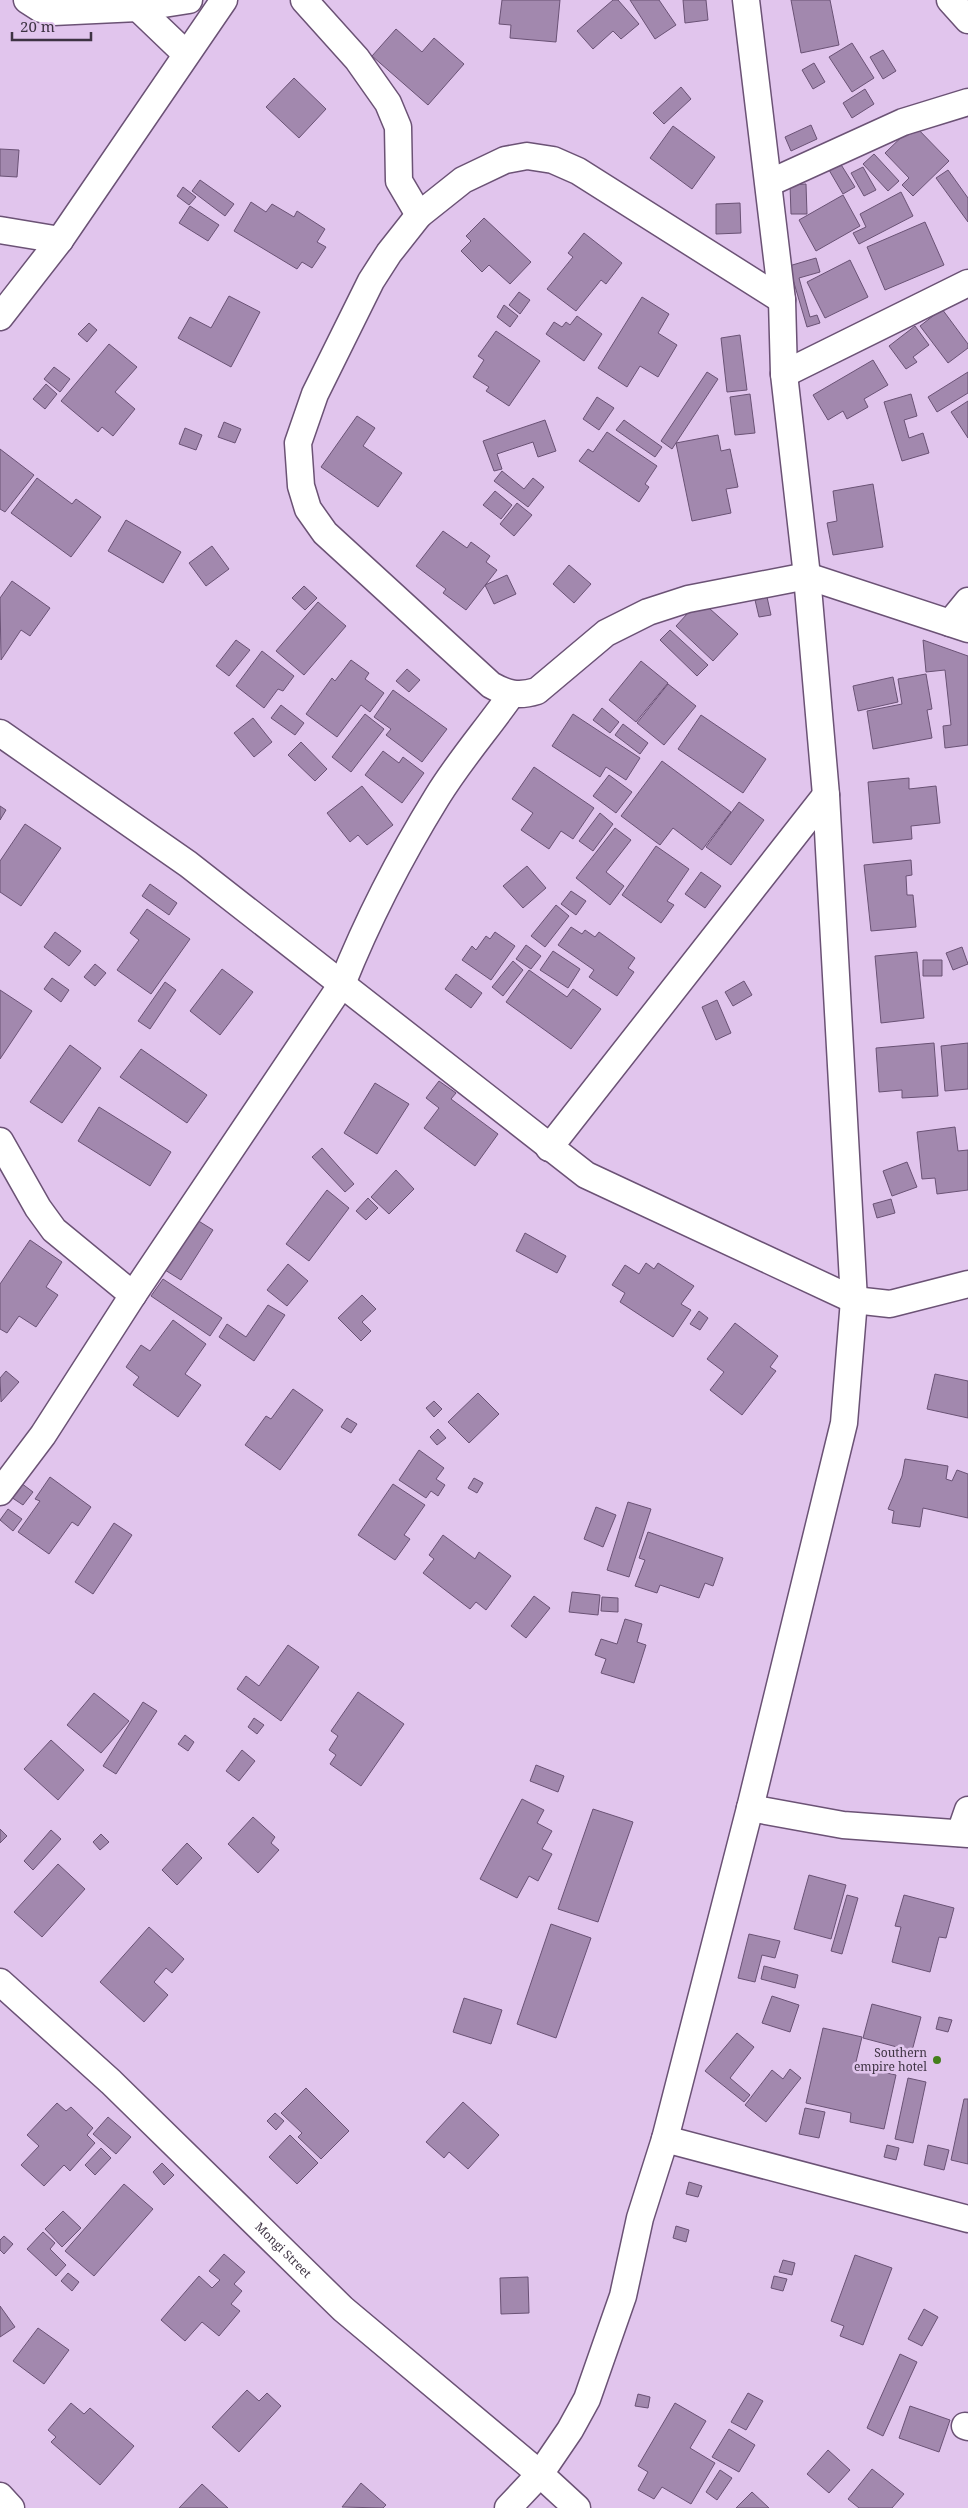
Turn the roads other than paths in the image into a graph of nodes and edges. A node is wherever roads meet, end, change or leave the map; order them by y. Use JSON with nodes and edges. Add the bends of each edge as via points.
{"nodes":[{"id":1,"x":27,"y":0,"type":"edge"},
{"id":2,"x":190,"y":0,"type":"edge"},
{"id":3,"x":224,"y":0,"type":"edge"},
{"id":4,"x":304,"y":0,"type":"edge"},
{"id":5,"x":746,"y":0,"type":"edge"},
{"id":6,"x":950,"y":0,"type":"edge"},
{"id":7,"x":138,"y":8,"type":"junction"},
{"id":8,"x":968,"y":20,"type":"edge"},
{"id":9,"x":186,"y":54,"type":"junction"},
{"id":10,"x":968,"y":102,"type":"edge"},
{"id":11,"x":769,"y":183,"type":"junction"},
{"id":12,"x":419,"y":215,"type":"junction"},
{"id":13,"x":0,"y":230,"type":"edge"},
{"id":14,"x":60,"y":240,"type":"junction"},
{"id":15,"x":968,"y":283,"type":"edge"},
{"id":16,"x":782,"y":300,"type":"junction"},
{"id":17,"x":0,"y":315,"type":"edge"},
{"id":18,"x":784,"y":374,"type":"junction"},
{"id":19,"x":807,"y":576,"type":"junction"},
{"id":20,"x":968,"y":601,"type":"edge"},
{"id":21,"x":959,"y":626,"type":"edge"},
{"id":22,"x":511,"y":695,"type":"junction"},
{"id":23,"x":0,"y":733,"type":"edge"},
{"id":24,"x":826,"y":795,"type":"junction"},
{"id":25,"x":342,"y":984,"type":"junction"},
{"id":26,"x":0,"y":1140,"type":"edge"},
{"id":27,"x":549,"y":1148,"type":"junction"},
{"id":28,"x":968,"y":1284,"type":"edge"},
{"id":29,"x":133,"y":1295,"type":"junction"},
{"id":30,"x":854,"y":1300,"type":"junction"},
{"id":31,"x":0,"y":1492,"type":"edge"},
{"id":32,"x":750,"y":1808,"type":"junction"},
{"id":33,"x":965,"y":1826,"type":"edge"},
{"id":34,"x":0,"y":1982,"type":"edge"},
{"id":35,"x":665,"y":2139,"type":"junction"},
{"id":36,"x":968,"y":2219,"type":"edge"},
{"id":37,"x":549,"y":2490,"type":"edge"},
{"id":38,"x":0,"y":2496,"type":"edge"},
{"id":39,"x":11,"y":2508,"type":"edge"},
{"id":40,"x":508,"y":2508,"type":"edge"},
{"id":41,"x":577,"y":2508,"type":"edge"}],
"edges":[{"from":1,"to":7,"type":"street","via":[[40,9],[53,12]]},
{"from":2,"to":7,"type":"street"},
{"from":3,"to":9,"type":"street"},
{"from":4,"to":12,"type":"street","via":[[357,59],[388,103],[398,126],[400,181]]},
{"from":5,"to":11,"type":"street"},
{"from":6,"to":8,"type":"street"},
{"from":7,"to":9,"type":"street"},
{"from":9,"to":14,"type":"street"},
{"from":10,"to":11,"type":"street","via":[[904,122]]},
{"from":11,"to":16,"type":"street"},
{"from":12,"to":16,"type":"street","via":[[463,180],[506,160],[527,156],[553,160],[578,171]]},
{"from":12,"to":22,"type":"street","via":[[371,281],[316,394],[298,443],[301,486],[308,509],[325,534],[491,685]]},
{"from":13,"to":14,"type":"street"},
{"from":14,"to":17,"type":"street"},
{"from":15,"to":18,"type":"street"},
{"from":16,"to":18,"type":"street"},
{"from":18,"to":19,"type":"street"},
{"from":19,"to":21,"type":"street"},
{"from":19,"to":22,"type":"street","via":[[688,599],[648,612],[606,633],[537,691]]},
{"from":19,"to":24,"type":"street"},
{"from":20,"to":21,"type":"street"},
{"from":22,"to":25,"type":"street","via":[[438,796],[389,881]]},
{"from":23,"to":25,"type":"street","via":[[188,864]]},
{"from":24,"to":27,"type":"street"},
{"from":24,"to":30,"type":"street"},
{"from":25,"to":27,"type":"street"},
{"from":25,"to":29,"type":"street"},
{"from":26,"to":29,"type":"street","via":[[54,1230]]},
{"from":27,"to":30,"type":"street","via":[[586,1175]]},
{"from":28,"to":30,"type":"street","via":[[890,1304]]},
{"from":29,"to":31,"type":"street","via":[[43,1435]]},
{"from":30,"to":32,"type":"street","via":[[844,1423]]},
{"from":32,"to":33,"type":"street","via":[[843,1825]]},
{"from":32,"to":35,"type":"street"},
{"from":34,"to":37,"type":"street","name":"Mongi Street","via":[[111,2082],[343,2309]]},
{"from":35,"to":36,"type":"street"},
{"from":35,"to":37,"type":"street","via":[[640,2218],[623,2296],[602,2362],[570,2430]]},
{"from":37,"to":40,"type":"street"},
{"from":37,"to":41,"type":"street","name":"Mongi Street"},
{"from":38,"to":39,"type":"street"}]}
